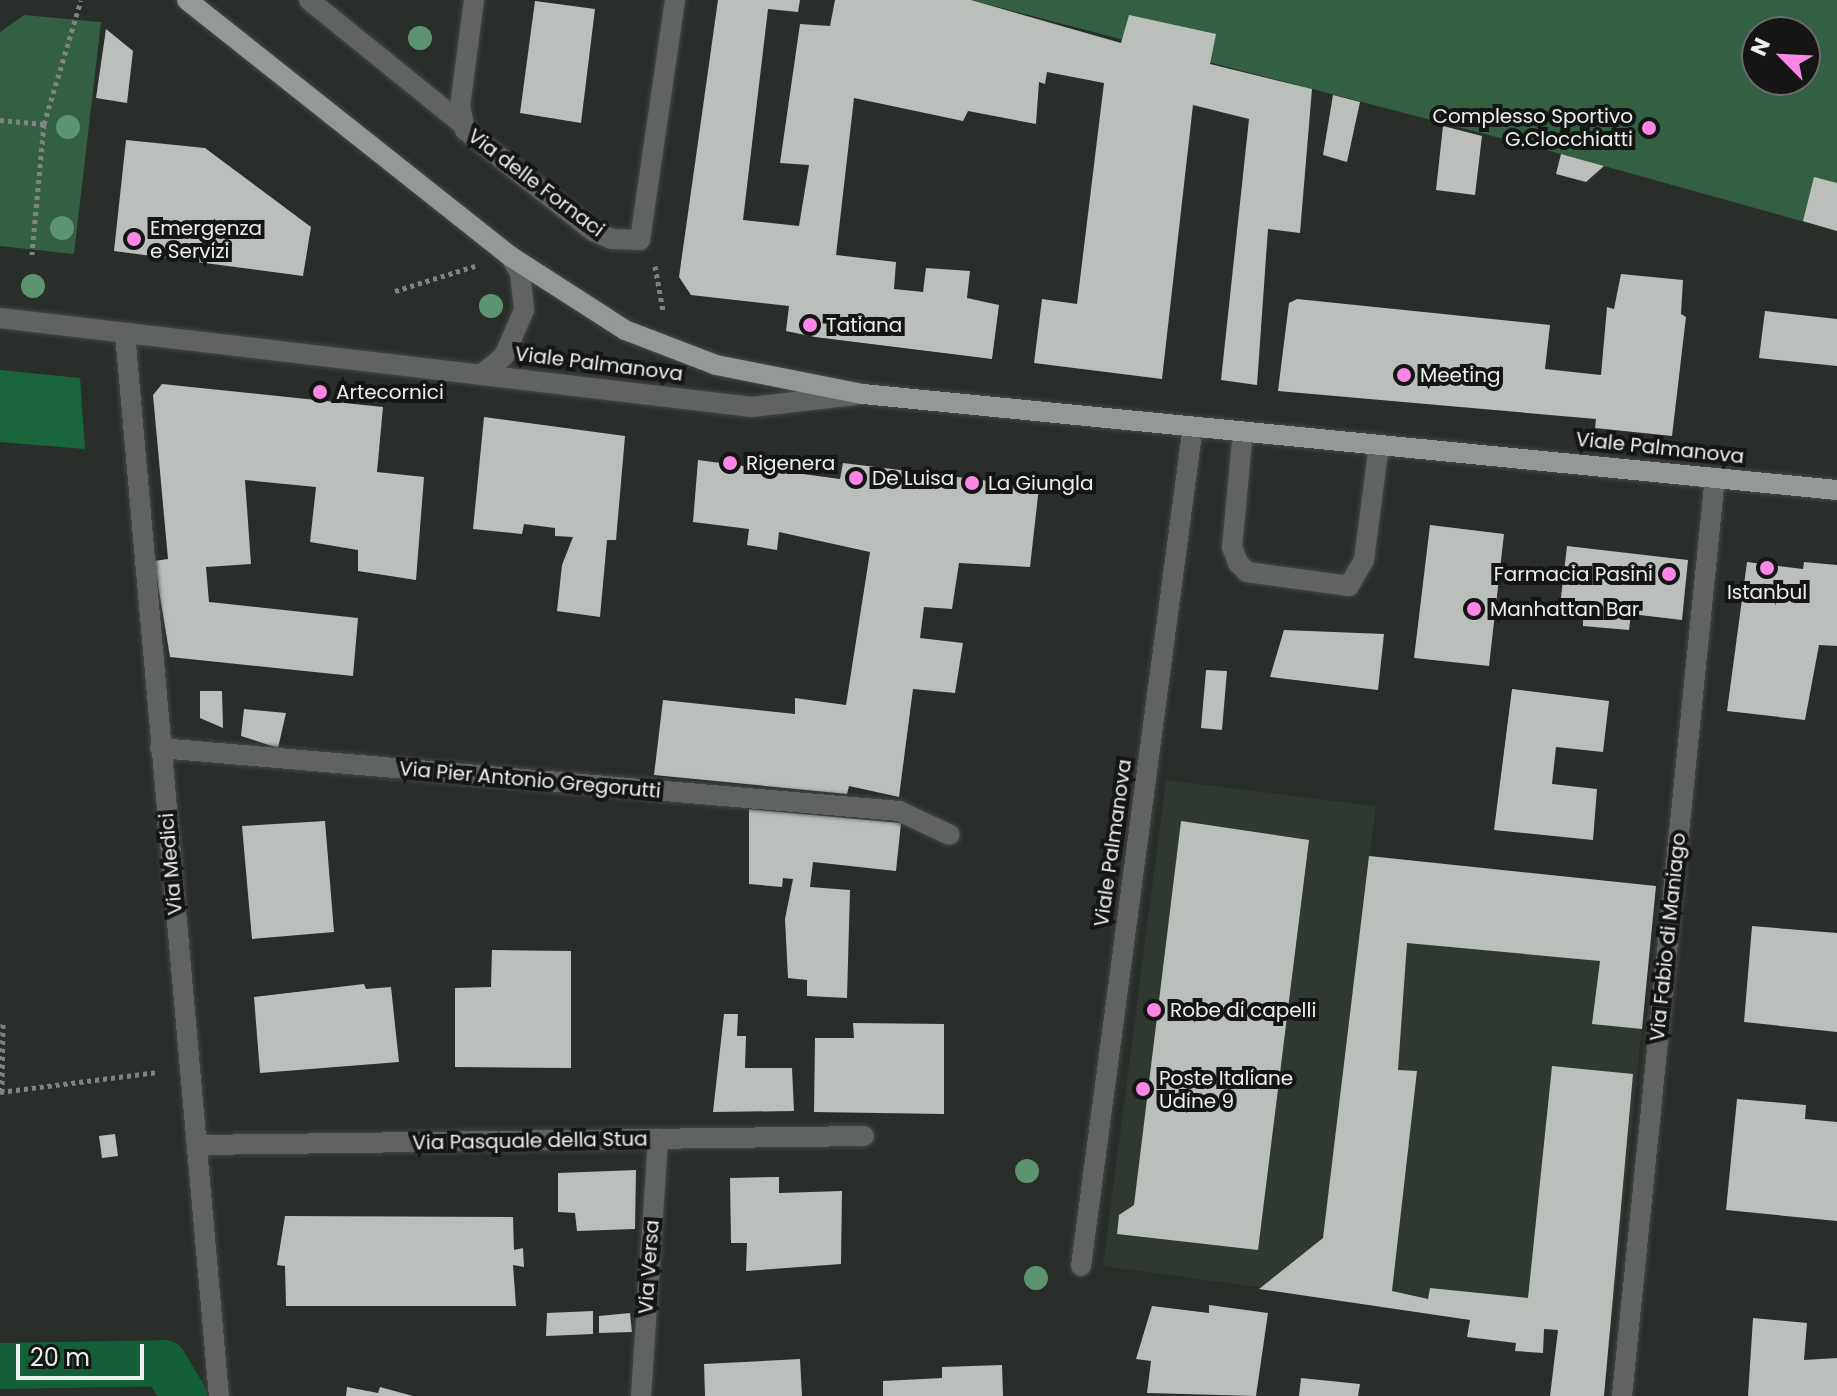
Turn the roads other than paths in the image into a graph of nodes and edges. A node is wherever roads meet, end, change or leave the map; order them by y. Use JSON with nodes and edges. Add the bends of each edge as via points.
{"nodes":[{"id":1,"x":187,"y":0,"type":"edge"},
{"id":2,"x":309,"y":0,"type":"edge"},
{"id":3,"x":474,"y":0,"type":"edge"},
{"id":4,"x":675,"y":0,"type":"edge"},
{"id":5,"x":461,"y":123,"type":"junction"},
{"id":6,"x":510,"y":256,"type":"junction"},
{"id":7,"x":0,"y":318,"type":"edge"},
{"id":8,"x":125,"y":333,"type":"junction"},
{"id":9,"x":482,"y":374,"type":"junction"},
{"id":10,"x":863,"y":394,"type":"junction"},
{"id":11,"x":1193,"y":426,"type":"junction"},
{"id":12,"x":1243,"y":431,"type":"junction"},
{"id":13,"x":1379,"y":445,"type":"junction"},
{"id":14,"x":1715,"y":478,"type":"junction"},
{"id":15,"x":1837,"y":490,"type":"edge"},
{"id":16,"x":160,"y":748,"type":"junction"},
{"id":17,"x":950,"y":835,"type":"dead end"},
{"id":18,"x":864,"y":1136,"type":"dead end"},
{"id":19,"x":658,"y":1139,"type":"junction"},
{"id":20,"x":197,"y":1145,"type":"junction"},
{"id":21,"x":1081,"y":1266,"type":"dead end"},
{"id":22,"x":219,"y":1396,"type":"edge"},
{"id":23,"x":641,"y":1396,"type":"edge"},
{"id":24,"x":1622,"y":1396,"type":"edge"}],
"edges":[{"from":1,"to":6,"type":"main road"},
{"from":2,"to":5,"type":"street"},
{"from":3,"to":5,"type":"street","name":"Via delle Fornaci"},
{"from":4,"to":5,"type":"street","name":"Via delle Fornaci","via":[[640,240],[593,231],[471,137]]},
{"from":6,"to":9,"type":"street","via":[[524,290],[524,310],[504,356]]},
{"from":6,"to":10,"type":"main road","via":[[625,330],[668,348],[780,381]]},
{"from":7,"to":8,"type":"street","name":"Viale Palmanova"},
{"from":8,"to":9,"type":"street","name":"Viale Palmanova"},
{"from":8,"to":16,"type":"street","name":"Via Medici"},
{"from":9,"to":10,"type":"street","name":"Viale Palmanova","via":[[752,407]]},
{"from":10,"to":11,"type":"main road","name":"Viale Palmanova"},
{"from":11,"to":12,"type":"main road","name":"Viale Palmanova"},
{"from":11,"to":21,"type":"street","name":"Viale Palmanova"},
{"from":12,"to":13,"type":"main road","name":"Viale Palmanova"},
{"from":12,"to":13,"type":"street","via":[[1232,547],[1238,563],[1247,572],[1349,586],[1364,560]]},
{"from":13,"to":14,"type":"main road","name":"Viale Palmanova"},
{"from":14,"to":15,"type":"main road","name":"Viale Palmanova"},
{"from":14,"to":24,"type":"street","name":"Via Fabio di Maniago"},
{"from":16,"to":17,"type":"street","name":"Via Pier Antonio Gregorutti","via":[[899,811]]},
{"from":16,"to":20,"type":"street","name":"Via Medici"},
{"from":18,"to":19,"type":"street","name":"Via Pasquale della Stua"},
{"from":19,"to":20,"type":"street","name":"Via Pasquale della Stua"},
{"from":19,"to":23,"type":"street","name":"Via Versa"},
{"from":20,"to":22,"type":"street","name":"Via Medici"}]}
